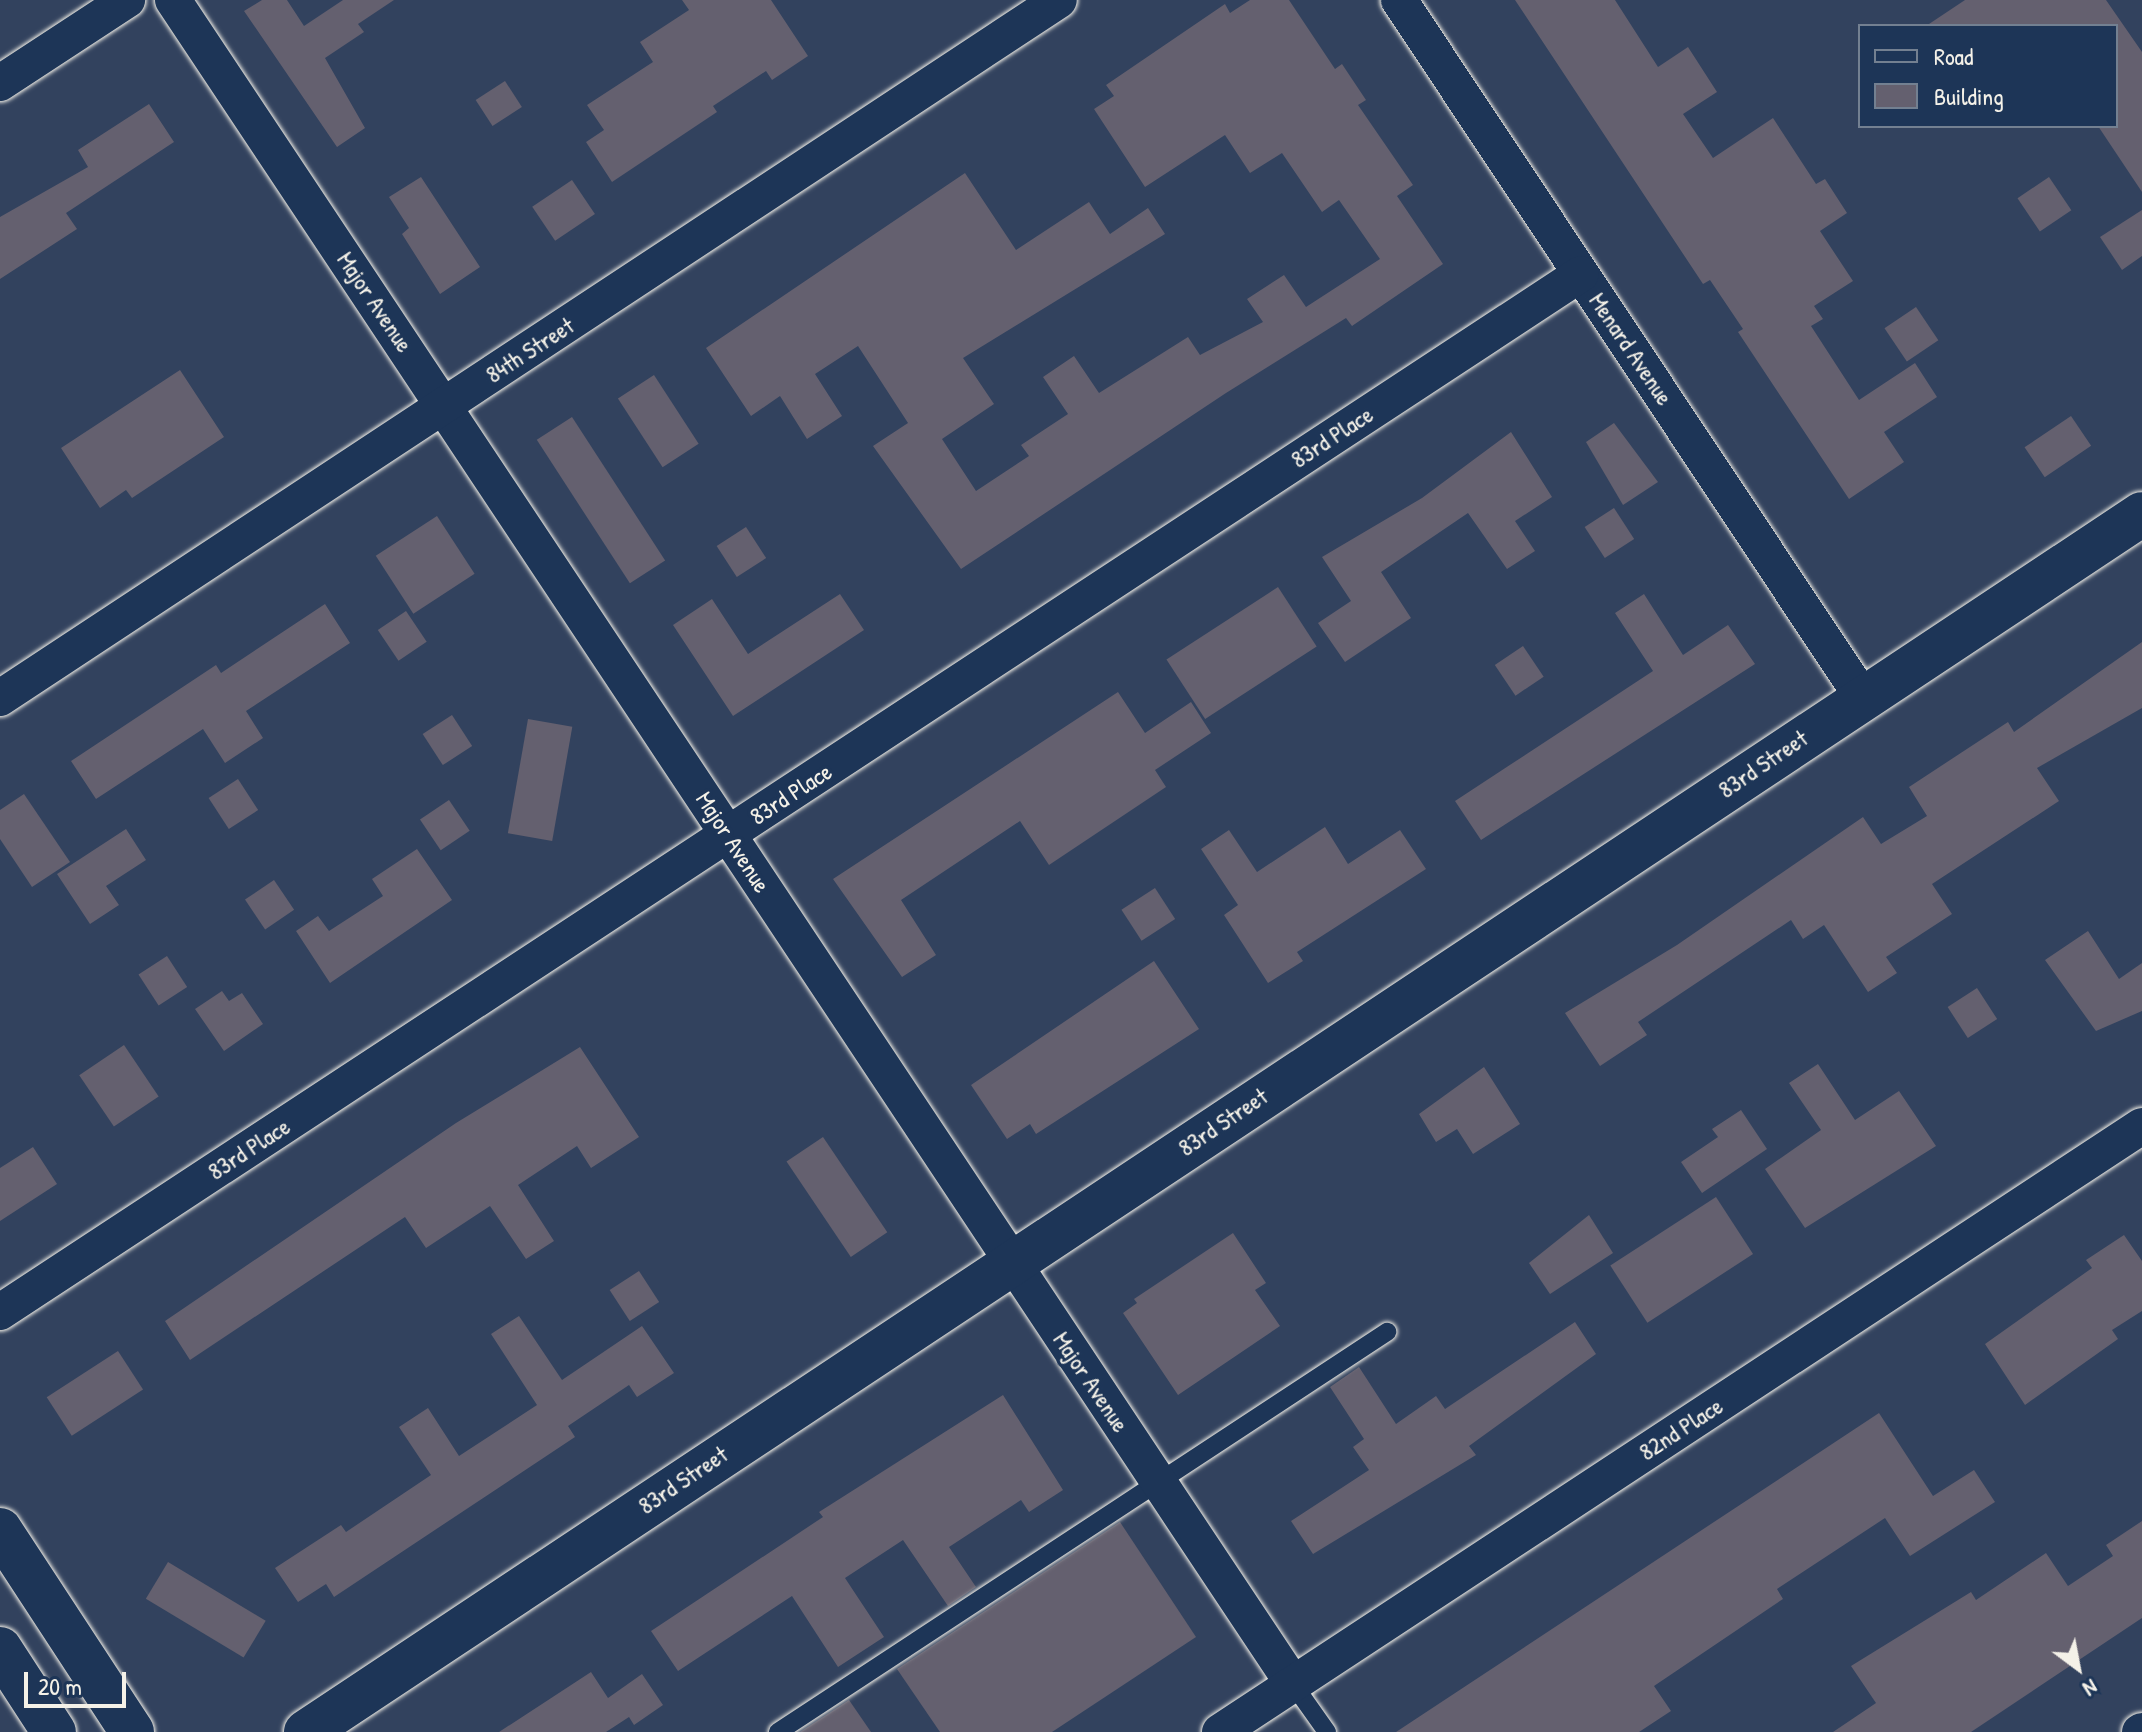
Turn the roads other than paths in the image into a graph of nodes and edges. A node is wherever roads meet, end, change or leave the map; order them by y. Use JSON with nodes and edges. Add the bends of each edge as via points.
{"nodes":[{"id":1,"x":127,"y":0,"type":"edge"},
{"id":2,"x":173,"y":0,"type":"edge"},
{"id":3,"x":1059,"y":0,"type":"edge"},
{"id":4,"x":1399,"y":0,"type":"edge"},
{"id":5,"x":0,"y":83,"type":"edge"},
{"id":6,"x":1581,"y":274,"type":"junction"},
{"id":7,"x":444,"y":406,"type":"junction"},
{"id":8,"x":2142,"y":514,"type":"edge"},
{"id":9,"x":0,"y":698,"type":"edge"},
{"id":10,"x":1863,"y":698,"type":"junction"},
{"id":11,"x":729,"y":835,"type":"junction"},
{"id":12,"x":2142,"y":1126,"type":"edge"},
{"id":13,"x":1011,"y":1262,"type":"junction"},
{"id":14,"x":0,"y":1312,"type":"edge"},
{"id":15,"x":1387,"y":1332,"type":"dead end"},
{"id":16,"x":1158,"y":1482,"type":"junction"},
{"id":17,"x":0,"y":1530,"type":"edge"},
{"id":18,"x":0,"y":1649,"type":"edge"},
{"id":19,"x":1293,"y":1684,"type":"junction"},
{"id":20,"x":54,"y":1732,"type":"edge"},
{"id":21,"x":132,"y":1732,"type":"edge"},
{"id":22,"x":306,"y":1732,"type":"edge"},
{"id":23,"x":778,"y":1732,"type":"edge"},
{"id":24,"x":1220,"y":1732,"type":"edge"},
{"id":25,"x":1327,"y":1732,"type":"edge"}],
"edges":[{"from":1,"to":5,"type":"street"},
{"from":2,"to":7,"type":"street","name":"Major Avenue"},
{"from":3,"to":7,"type":"street","name":"84th Street"},
{"from":4,"to":6,"type":"street","name":"Menard Avenue"},
{"from":6,"to":10,"type":"street","name":"Menard Avenue"},
{"from":6,"to":11,"type":"street","name":"83rd Place"},
{"from":7,"to":9,"type":"street","name":"84th Street"},
{"from":7,"to":11,"type":"street","name":"Major Avenue"},
{"from":8,"to":10,"type":"street","name":"83rd Street"},
{"from":10,"to":13,"type":"street","name":"83rd Street"},
{"from":11,"to":13,"type":"street","name":"Major Avenue"},
{"from":11,"to":14,"type":"street","name":"83rd Place"},
{"from":12,"to":19,"type":"street","name":"82nd Place"},
{"from":13,"to":16,"type":"street","name":"Major Avenue"},
{"from":13,"to":22,"type":"street","name":"83rd Street"},
{"from":15,"to":16,"type":"lane"},
{"from":16,"to":19,"type":"street","name":"Major Avenue"},
{"from":16,"to":23,"type":"lane"},
{"from":17,"to":21,"type":"street"},
{"from":18,"to":20,"type":"street"},
{"from":19,"to":24,"type":"street","name":"82nd Place"},
{"from":19,"to":25,"type":"lane"}]}
